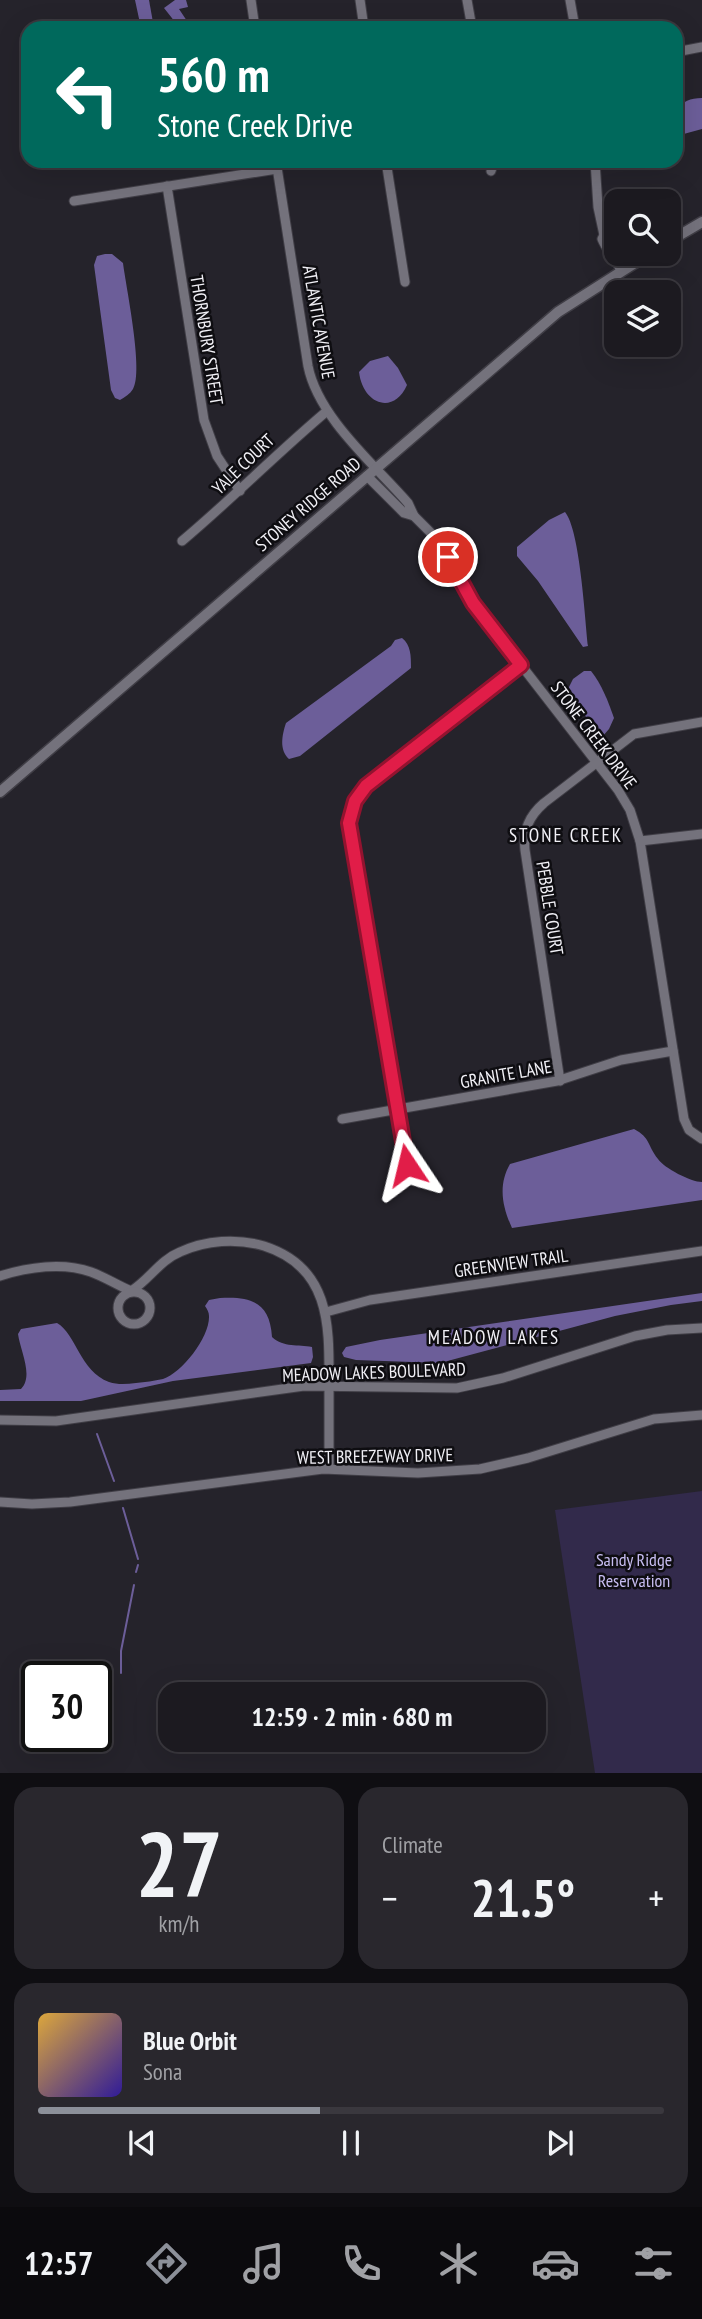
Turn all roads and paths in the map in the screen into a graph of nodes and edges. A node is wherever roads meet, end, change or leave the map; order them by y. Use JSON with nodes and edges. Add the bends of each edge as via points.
{"nodes":[{"id":1,"x":251,"y":0,"type":"edge"},
{"id":2,"x":360,"y":0,"type":"edge"},
{"id":3,"x":467,"y":0,"type":"edge"},
{"id":4,"x":570,"y":0,"type":"edge"},
{"id":5,"x":254,"y":21,"type":"edge"},
{"id":6,"x":363,"y":21,"type":"edge"},
{"id":7,"x":471,"y":21,"type":"edge"},
{"id":8,"x":574,"y":21,"type":"edge"},
{"id":9,"x":702,"y":47,"type":"edge"},
{"id":10,"x":683,"y":51,"type":"edge"},
{"id":11,"x":260,"y":168,"type":"edge"},
{"id":12,"x":276,"y":168,"type":"edge"},
{"id":13,"x":387,"y":168,"type":"edge"},
{"id":14,"x":595,"y":168,"type":"edge"},
{"id":15,"x":167,"y":186,"type":"junction"},
{"id":16,"x":74,"y":201,"type":"dead end"},
{"id":17,"x":702,"y":222,"type":"edge"},
{"id":18,"x":681,"y":234,"type":"edge"},
{"id":19,"x":628,"y":266,"type":"edge"},
{"id":20,"x":621,"y":270,"type":"junction"},
{"id":21,"x":405,"y":282,"type":"dead end"},
{"id":22,"x":327,"y":411,"type":"junction"},
{"id":23,"x":376,"y":468,"type":"junction"},
{"id":24,"x":367,"y":476,"type":"junction"},
{"id":25,"x":240,"y":491,"type":"junction"},
{"id":26,"x":414,"y":516,"type":"junction"},
{"id":27,"x":182,"y":541,"type":"dead end"},
{"id":28,"x":521,"y":665,"type":"junction"},
{"id":29,"x":702,"y":722,"type":"edge"},
{"id":30,"x":597,"y":763,"type":"junction"},
{"id":31,"x":0,"y":792,"type":"edge"},
{"id":32,"x":702,"y":834,"type":"edge"},
{"id":33,"x":640,"y":841,"type":"junction"},
{"id":34,"x":673,"y":1051,"type":"junction"},
{"id":35,"x":561,"y":1081,"type":"junction"},
{"id":36,"x":398,"y":1108,"type":"junction"},
{"id":37,"x":342,"y":1119,"type":"dead end"},
{"id":38,"x":702,"y":1139,"type":"edge"},
{"id":39,"x":420,"y":1183,"type":"dead end"},
{"id":40,"x":702,"y":1251,"type":"edge"},
{"id":41,"x":0,"y":1276,"type":"edge"},
{"id":42,"x":326,"y":1312,"type":"junction"},
{"id":43,"x":702,"y":1328,"type":"edge"},
{"id":44,"x":329,"y":1386,"type":"junction"},
{"id":45,"x":702,"y":1415,"type":"edge"},
{"id":46,"x":0,"y":1420,"type":"edge"},
{"id":47,"x":330,"y":1468,"type":"junction"},
{"id":48,"x":0,"y":1502,"type":"edge"}],
"edges":[{"from":1,"to":5,"type":"street"},
{"from":2,"to":6,"type":"street"},
{"from":3,"to":7,"type":"street"},
{"from":4,"to":8,"type":"street"},
{"from":9,"to":10,"type":"street"},
{"from":11,"to":15,"type":"street"},
{"from":12,"to":22,"type":"street","name":"ATLANTIC AVENUE","via":[[310,376]]},
{"from":13,"to":21,"type":"street"},
{"from":14,"to":20,"type":"street","via":[[604,235],[609,237]]},
{"from":15,"to":16,"type":"street"},
{"from":15,"to":25,"type":"street","name":"THORNBURY STREET","via":[[204,420],[217,456]]},
{"from":17,"to":18,"type":"street"},
{"from":19,"to":20,"type":"street","name":"STONEY RIDGE ROAD"},
{"from":20,"to":23,"type":"street","name":"STONEY RIDGE ROAD","via":[[558,312]]},
{"from":22,"to":23,"type":"street","name":"ATLANTIC AVENUE"},
{"from":22,"to":25,"type":"street","name":"YALE COURT"},
{"from":23,"to":24,"type":"street","name":"STONEY RIDGE ROAD"},
{"from":23,"to":26,"type":"street","name":"STONE CREEK DRIVE"},
{"from":24,"to":26,"type":"street","name":"STONE CREEK DRIVE","via":[[404,513]]},
{"from":24,"to":31,"type":"street","name":"STONEY RIDGE ROAD"},
{"from":25,"to":27,"type":"street","name":"YALE COURT"},
{"from":26,"to":28,"type":"street","name":"STONE CREEK DRIVE","via":[[434,536],[473,603]]},
{"from":28,"to":30,"type":"street","name":"STONE CREEK DRIVE"},
{"from":28,"to":36,"type":"street","via":[[371,782],[351,812],[350,830]]},
{"from":29,"to":30,"type":"street","name":"PEBBLE COURT","via":[[637,732]]},
{"from":30,"to":33,"type":"street","name":"STONE CREEK DRIVE","via":[[625,802]]},
{"from":30,"to":35,"type":"street","name":"PEBBLE COURT","via":[[537,809],[525,836]]},
{"from":32,"to":33,"type":"street"},
{"from":33,"to":34,"type":"street","name":"STONE CREEK DRIVE"},
{"from":34,"to":35,"type":"street","name":"GRANITE LANE","via":[[621,1060]]},
{"from":34,"to":38,"type":"street","name":"STONE CREEK DRIVE","via":[[684,1119],[689,1130]]},
{"from":35,"to":36,"type":"street","name":"GRANITE LANE"},
{"from":36,"to":37,"type":"street","name":"GRANITE LANE"},
{"from":36,"to":39,"type":"street","via":[[407,1165]]},
{"from":40,"to":42,"type":"street","name":"GREENVIEW TRAIL","via":[[370,1300]]},
{"from":41,"to":42,"type":"street","via":[[69,1267],[88,1270],[131,1291],[182,1251],[241,1241],[268,1247],[296,1265],[314,1285]]},
{"from":42,"to":44,"type":"street"},
{"from":43,"to":44,"type":"street","name":"MEADOW LAKES BOULEVARD","via":[[635,1336],[457,1388]]},
{"from":44,"to":46,"type":"street","name":"MEADOW LAKES BOULEVARD","via":[[56,1421]]},
{"from":44,"to":47,"type":"street"},
{"from":45,"to":47,"type":"street","name":"WEST BREEZEWAY DRIVE","via":[[654,1419],[480,1469],[418,1473]]},
{"from":47,"to":48,"type":"street","name":"WEST BREEZEWAY DRIVE","via":[[81,1501]]}]}
